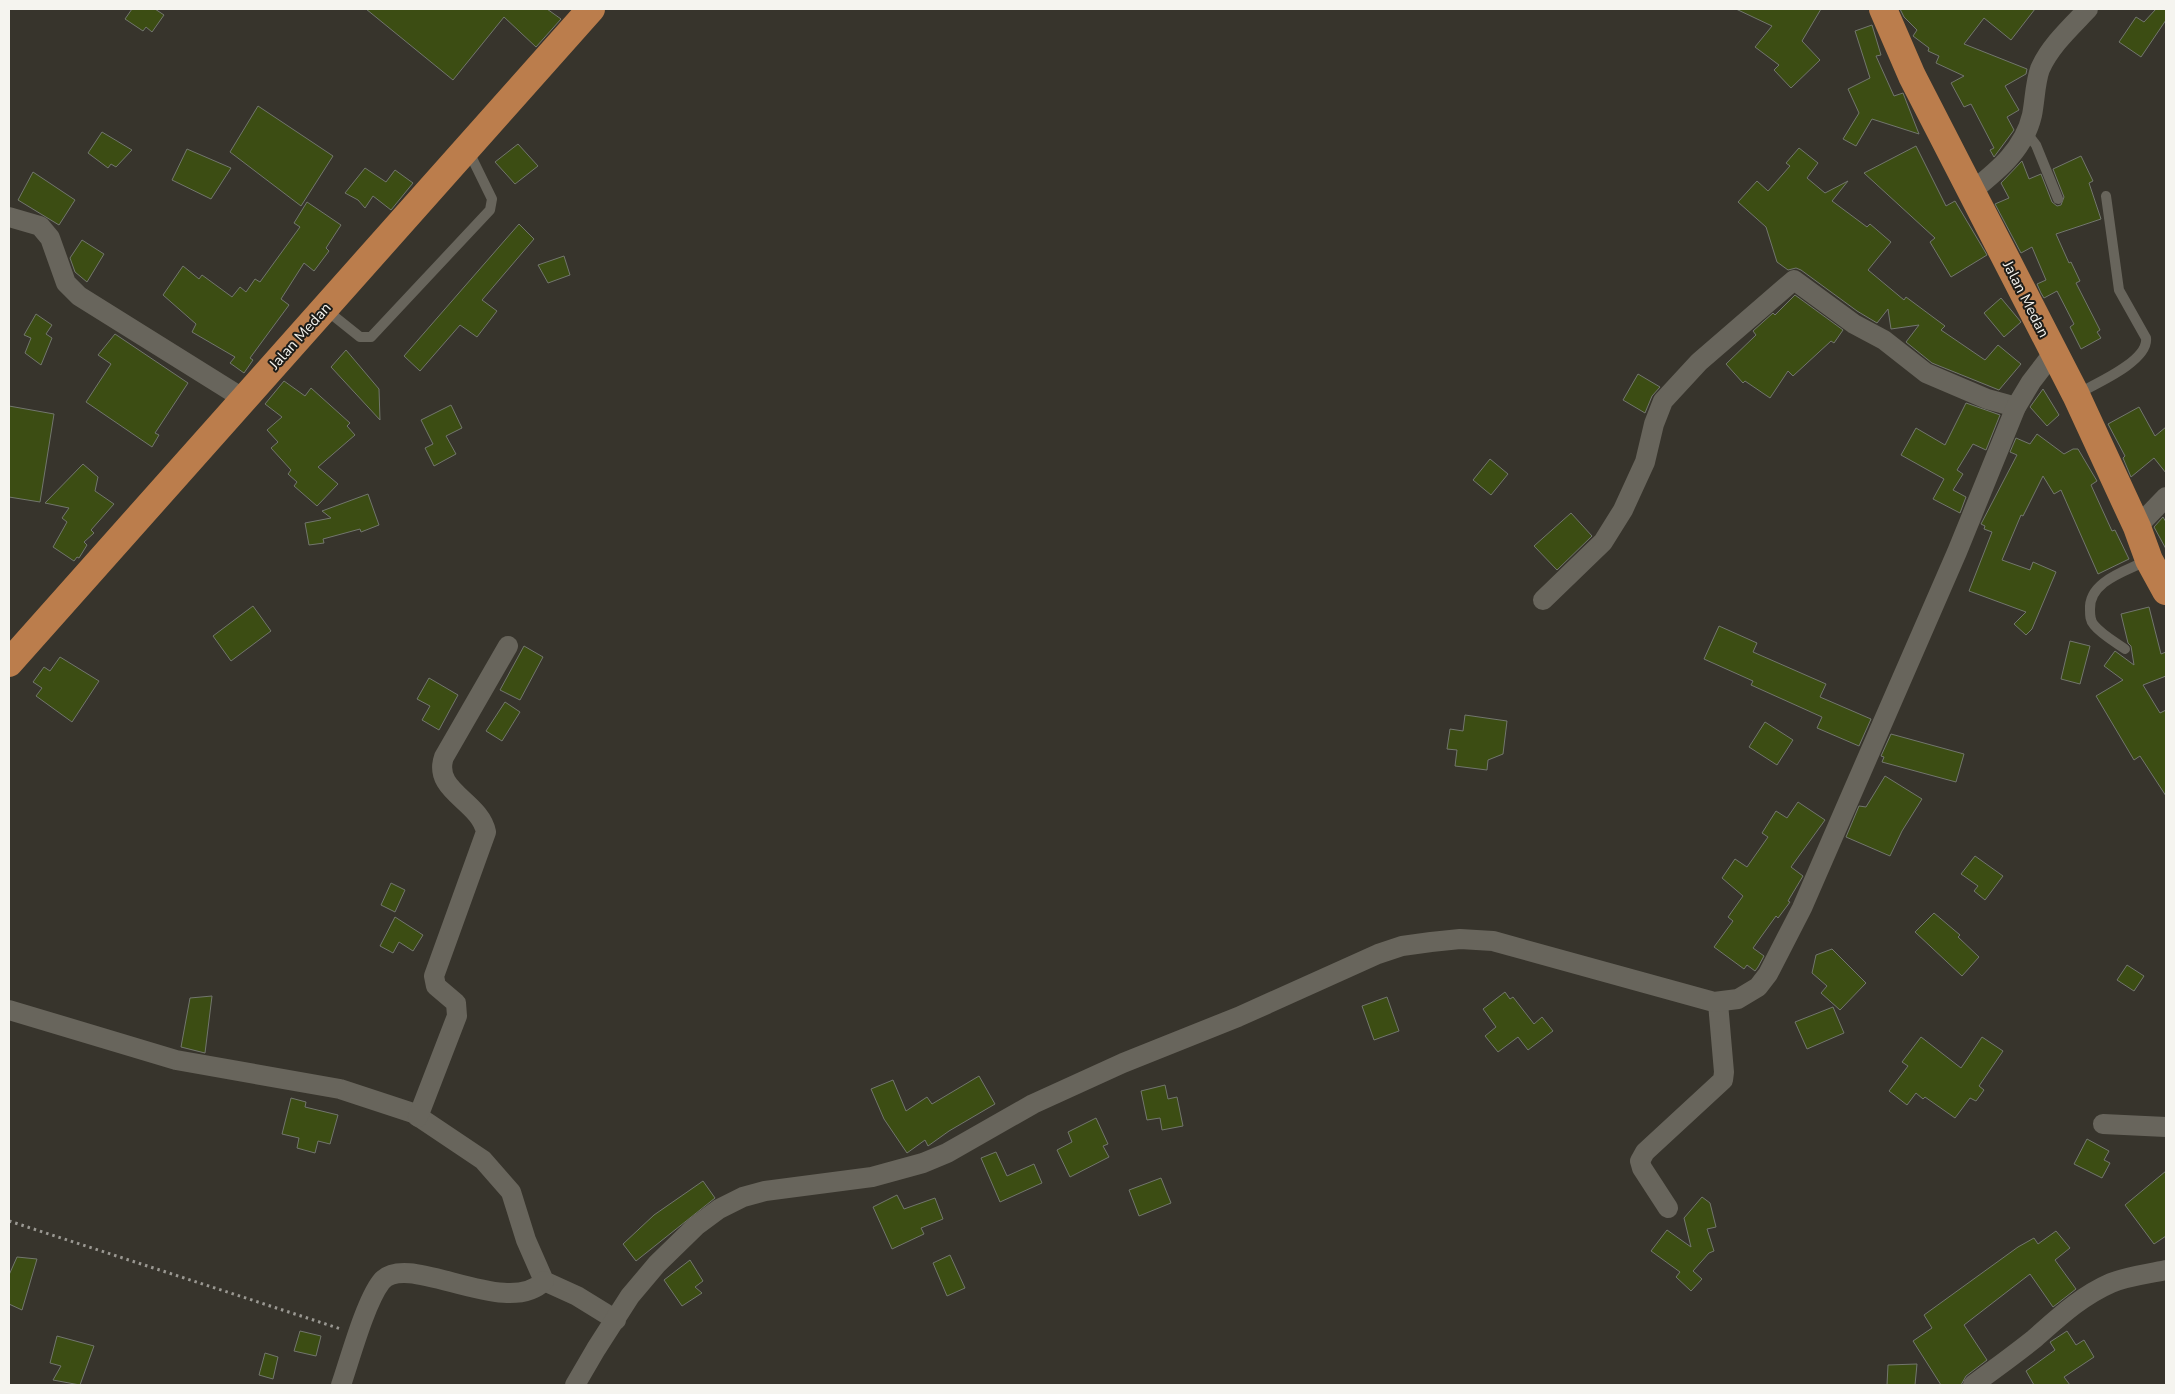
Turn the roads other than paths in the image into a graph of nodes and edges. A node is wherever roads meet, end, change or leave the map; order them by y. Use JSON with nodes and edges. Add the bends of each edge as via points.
{"nodes":[{"id":1,"x":591,"y":9,"type":"edge"},
{"id":2,"x":1883,"y":9,"type":"edge"},
{"id":3,"x":2088,"y":9,"type":"edge"},
{"id":4,"x":2026,"y":132,"type":"junction"},
{"id":5,"x":467,"y":149,"type":"junction"},
{"id":6,"x":1971,"y":192,"type":"junction"},
{"id":7,"x":2106,"y":196,"type":"dead end"},
{"id":8,"x":2058,"y":199,"type":"dead end"},
{"id":9,"x":9,"y":217,"type":"edge"},
{"id":10,"x":324,"y":309,"type":"junction"},
{"id":11,"x":2054,"y":352,"type":"junction"},
{"id":12,"x":2076,"y":395,"type":"junction"},
{"id":13,"x":244,"y":400,"type":"junction"},
{"id":14,"x":2016,"y":407,"type":"junction"},
{"id":15,"x":2166,"y":497,"type":"edge"},
{"id":16,"x":2137,"y":527,"type":"junction"},
{"id":17,"x":2149,"y":560,"type":"junction"},
{"id":18,"x":2166,"y":591,"type":"edge"},
{"id":19,"x":1543,"y":600,"type":"dead end"},
{"id":20,"x":508,"y":646,"type":"dead end"},
{"id":21,"x":2125,"y":649,"type":"dead end"},
{"id":22,"x":9,"y":663,"type":"edge"},
{"id":23,"x":1718,"y":1003,"type":"junction"},
{"id":24,"x":9,"y":1010,"type":"edge"},
{"id":25,"x":418,"y":1117,"type":"junction"},
{"id":26,"x":2103,"y":1124,"type":"dead end"},
{"id":27,"x":2166,"y":1127,"type":"edge"},
{"id":28,"x":1668,"y":1208,"type":"dead end"},
{"id":29,"x":2166,"y":1270,"type":"edge"},
{"id":30,"x":544,"y":1281,"type":"junction"},
{"id":31,"x":616,"y":1320,"type":"junction"},
{"id":32,"x":341,"y":1385,"type":"edge"},
{"id":33,"x":575,"y":1385,"type":"edge"},
{"id":34,"x":1973,"y":1385,"type":"edge"}],
"edges":[{"from":1,"to":5,"type":"highway","name":"Jalan Medan"},
{"from":2,"to":6,"type":"highway","name":"Jalan Medan","via":[[1912,76]]},
{"from":3,"to":4,"type":"street","via":[[2058,40],[2040,69]]},
{"from":4,"to":6,"type":"street","via":[[2016,151],[2001,168]]},
{"from":4,"to":8,"type":"lane","via":[[2036,145]]},
{"from":5,"to":10,"type":"highway","name":"Jalan Medan"},
{"from":5,"to":10,"type":"lane","via":[[492,199],[490,210],[371,338],[360,337]]},
{"from":6,"to":11,"type":"highway","name":"Jalan Medan"},
{"from":7,"to":12,"type":"lane","via":[[2118,290],[2146,338],[2146,345],[2137,359]]},
{"from":9,"to":13,"type":"street","via":[[40,226],[50,238],[66,283],[79,296]]},
{"from":10,"to":13,"type":"highway","name":"Jalan Medan"},
{"from":11,"to":12,"type":"highway","name":"Jalan Medan"},
{"from":11,"to":14,"type":"street"},
{"from":12,"to":16,"type":"highway","name":"Jalan Medan"},
{"from":13,"to":22,"type":"highway","name":"Jalan Medan"},
{"from":14,"to":19,"type":"street","via":[[1987,399],[1926,372],[1794,280],[1699,362],[1663,401],[1645,462],[1623,510],[1603,542]]},
{"from":14,"to":23,"type":"street","via":[[1957,552],[1802,908],[1758,987],[1738,999]]},
{"from":15,"to":16,"type":"street"},
{"from":16,"to":17,"type":"highway","name":"Jalan Medan"},
{"from":17,"to":18,"type":"highway","name":"Jalan Medan"},
{"from":17,"to":21,"type":"lane","via":[[2104,582],[2089,603],[2094,626]]},
{"from":20,"to":25,"type":"street","via":[[444,757],[441,769],[444,780],[478,816],[486,832],[434,976],[436,986],[456,1003],[457,1016]]},
{"from":23,"to":28,"type":"street","via":[[1723,1080],[1645,1152],[1640,1161]]},
{"from":23,"to":31,"type":"street","via":[[1493,941],[1460,939],[1402,946],[1032,1104],[947,1153],[923,1163],[872,1177],[765,1191],[743,1197],[719,1209],[674,1246],[643,1279]]},
{"from":24,"to":25,"type":"street","via":[[176,1060],[340,1089],[394,1105]]},
{"from":25,"to":30,"type":"street","via":[[482,1160],[511,1192],[526,1240]]},
{"from":26,"to":27,"type":"street"},
{"from":29,"to":34,"type":"street","via":[[2110,1283],[2094,1292],[2063,1312],[2033,1340]]},
{"from":30,"to":31,"type":"street","via":[[577,1296]]},
{"from":30,"to":32,"type":"street","via":[[531,1291],[516,1294],[397,1273],[388,1276],[381,1282]]},
{"from":31,"to":33,"type":"street"}]}
